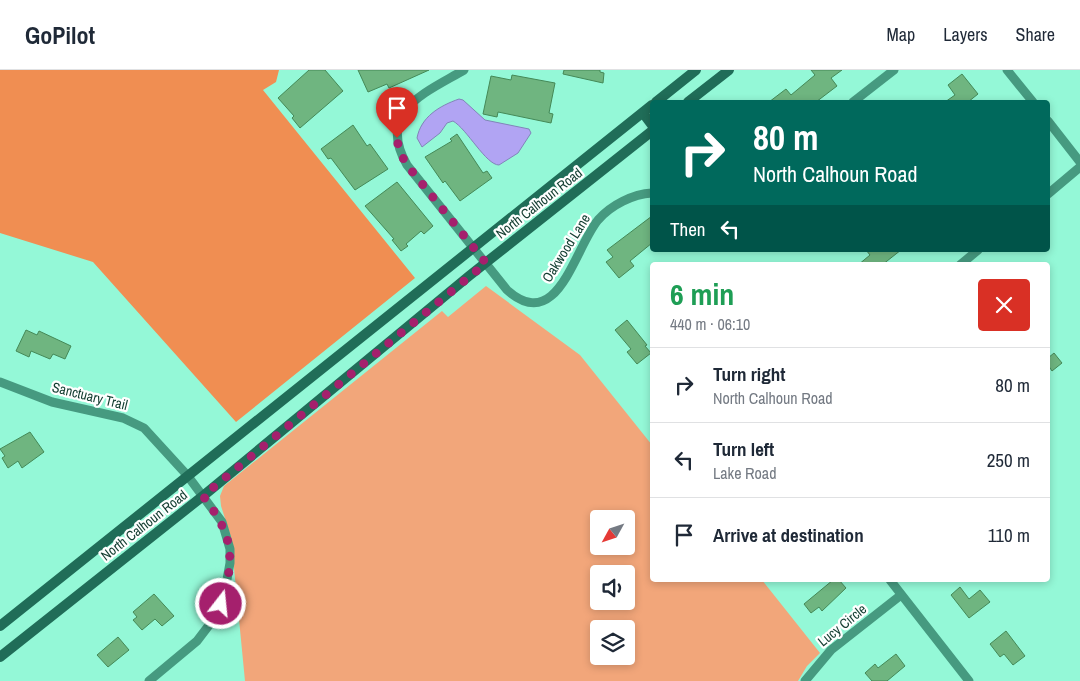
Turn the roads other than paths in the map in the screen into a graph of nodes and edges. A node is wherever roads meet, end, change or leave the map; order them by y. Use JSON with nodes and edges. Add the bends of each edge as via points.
{"nodes":[{"id":1,"x":464,"y":70,"type":"edge"},
{"id":2,"x":696,"y":70,"type":"edge"},
{"id":3,"x":728,"y":70,"type":"edge"},
{"id":4,"x":894,"y":70,"type":"edge"},
{"id":5,"x":1007,"y":70,"type":"edge"},
{"id":6,"x":658,"y":100,"type":"edge"},
{"id":7,"x":690,"y":100,"type":"edge"},
{"id":8,"x":856,"y":100,"type":"edge"},
{"id":9,"x":1031,"y":100,"type":"edge"},
{"id":10,"x":650,"y":107,"type":"edge"},
{"id":11,"x":643,"y":113,"type":"junction"},
{"id":12,"x":650,"y":122,"type":"edge"},
{"id":13,"x":1050,"y":124,"type":"edge"},
{"id":14,"x":650,"y":133,"type":"edge"},
{"id":15,"x":1080,"y":162,"type":"edge"},
{"id":16,"x":1080,"y":167,"type":"edge"},
{"id":17,"x":1050,"y":192,"type":"edge"},
{"id":18,"x":650,"y":194,"type":"edge"},
{"id":19,"x":474,"y":247,"type":"junction"},
{"id":20,"x":976,"y":252,"type":"edge"},
{"id":21,"x":964,"y":262,"type":"edge"},
{"id":22,"x":486,"y":263,"type":"junction"},
{"id":23,"x":0,"y":382,"type":"edge"},
{"id":24,"x":187,"y":475,"type":"junction"},
{"id":25,"x":203,"y":496,"type":"junction"},
{"id":26,"x":891,"y":582,"type":"edge"},
{"id":27,"x":901,"y":595,"type":"junction"},
{"id":28,"x":0,"y":626,"type":"edge"},
{"id":29,"x":0,"y":657,"type":"edge"},
{"id":30,"x":149,"y":681,"type":"edge"},
{"id":31,"x":805,"y":681,"type":"edge"},
{"id":32,"x":969,"y":681,"type":"edge"}],
"edges":[{"from":1,"to":19,"type":"street","name":"Oakwood Lane","via":[[414,100],[398,123],[397,138],[399,151],[407,165]]},
{"from":2,"to":6,"type":"main road"},
{"from":3,"to":7,"type":"main road"},
{"from":4,"to":8,"type":"street"},
{"from":5,"to":9,"type":"street"},
{"from":10,"to":11,"type":"main road","name":"North Calhoun Road"},
{"from":11,"to":12,"type":"main road"},
{"from":11,"to":19,"type":"main road","name":"North Calhoun Road"},
{"from":13,"to":15,"type":"street"},
{"from":14,"to":22,"type":"main road","name":"North Calhoun Road"},
{"from":16,"to":17,"type":"street"},
{"from":18,"to":22,"type":"street","name":"Oakwood Lane","via":[[622,202],[600,219],[592,228],[562,286],[546,300],[530,303],[516,298]]},
{"from":19,"to":22,"type":"street","name":"Oakwood Lane"},
{"from":19,"to":24,"type":"main road","name":"North Calhoun Road"},
{"from":20,"to":21,"type":"street"},
{"from":22,"to":25,"type":"main road","name":"North Calhoun Road"},
{"from":23,"to":24,"type":"street","name":"Sanctuary Trail","via":[[52,402],[134,422],[153,436]]},
{"from":24,"to":25,"type":"street","name":"Sanctuary Trail"},
{"from":24,"to":28,"type":"main road","name":"North Calhoun Road"},
{"from":25,"to":29,"type":"main road","name":"North Calhoun Road"},
{"from":25,"to":30,"type":"street","name":"Sanctuary Trail","via":[[226,530],[230,563],[226,590],[216,616],[203,634]]},
{"from":26,"to":27,"type":"street"},
{"from":27,"to":31,"type":"street","name":"Lucy Circle","via":[[831,650]]},
{"from":27,"to":32,"type":"street"}]}
